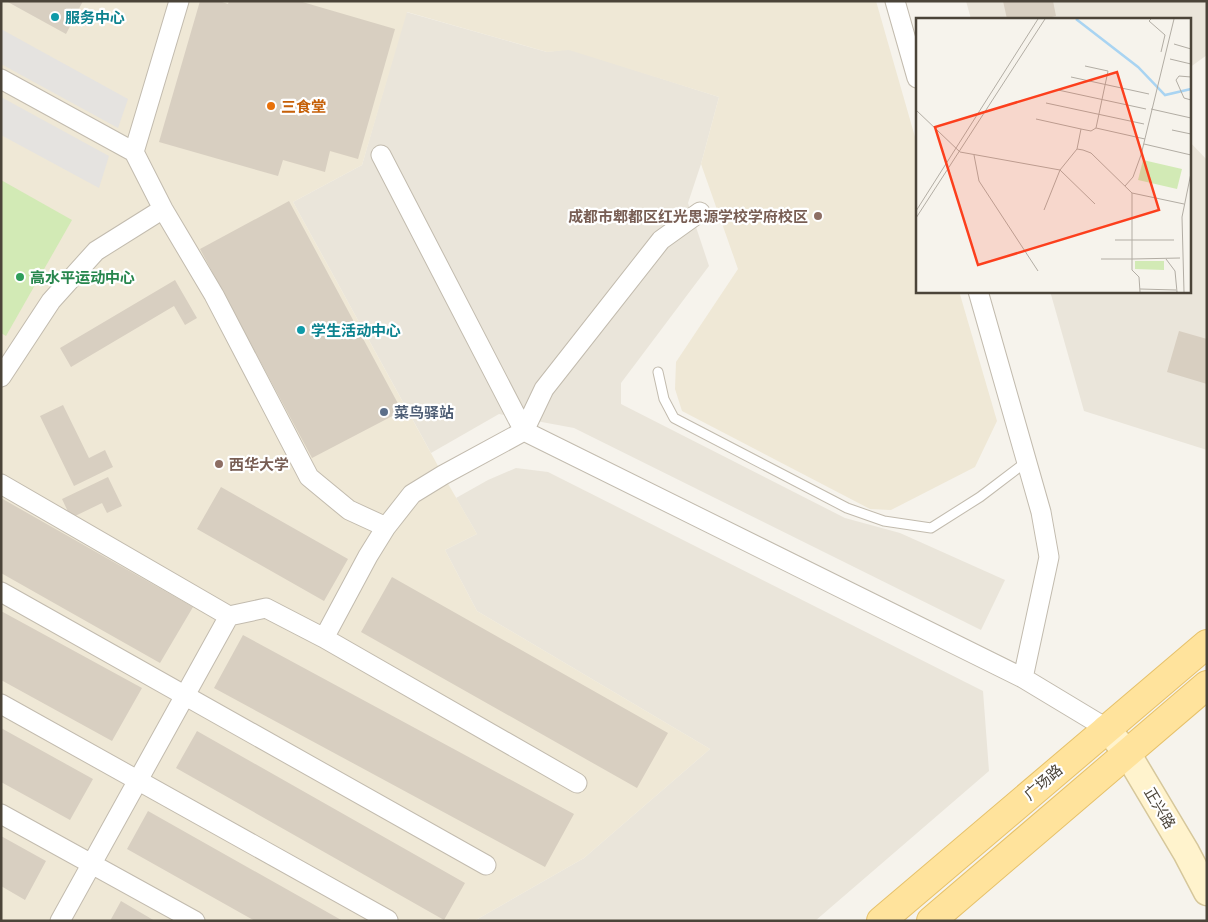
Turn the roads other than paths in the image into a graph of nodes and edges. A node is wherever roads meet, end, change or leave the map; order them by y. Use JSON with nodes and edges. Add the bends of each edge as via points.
{"nodes":[{"id":1,"x":179,"y":1,"type":"edge"},
{"id":2,"x":895,"y":1,"type":"edge"},
{"id":3,"x":916,"y":74,"type":"edge"},
{"id":4,"x":1,"y":79,"type":"edge"},
{"id":5,"x":134,"y":152,"type":"junction"},
{"id":6,"x":381,"y":155,"type":"dead end"},
{"id":7,"x":163,"y":209,"type":"junction"},
{"id":8,"x":700,"y":212,"type":"dead end"},
{"id":9,"x":978,"y":292,"type":"edge"},
{"id":10,"x":658,"y":372,"type":"dead end"},
{"id":11,"x":1,"y":377,"type":"edge"},
{"id":12,"x":524,"y":431,"type":"junction"},
{"id":13,"x":1027,"y":462,"type":"junction"},
{"id":14,"x":1,"y":484,"type":"edge"},
{"id":15,"x":386,"y":527,"type":"junction"},
{"id":16,"x":1,"y":592,"type":"edge"},
{"id":17,"x":229,"y":616,"type":"junction"},
{"id":18,"x":324,"y":638,"type":"junction"},
{"id":19,"x":1207,"y":644,"type":"edge"},
{"id":20,"x":1023,"y":678,"type":"junction"},
{"id":21,"x":1207,"y":685,"type":"edge"},
{"id":22,"x":185,"y":696,"type":"junction"},
{"id":23,"x":1,"y":704,"type":"edge"},
{"id":24,"x":1106,"y":728,"type":"junction"},
{"id":25,"x":1127,"y":753,"type":"junction"},
{"id":26,"x":138,"y":780,"type":"junction"},
{"id":27,"x":577,"y":782,"type":"dead end"},
{"id":28,"x":1,"y":814,"type":"edge"},
{"id":29,"x":92,"y":864,"type":"junction"},
{"id":30,"x":486,"y":865,"type":"dead end"},
{"id":31,"x":1207,"y":892,"type":"edge"},
{"id":32,"x":388,"y":920,"type":"edge"},
{"id":33,"x":60,"y":921,"type":"edge"},
{"id":34,"x":195,"y":921,"type":"edge"},
{"id":35,"x":881,"y":921,"type":"edge"},
{"id":36,"x":931,"y":921,"type":"edge"}],
"edges":[{"from":1,"to":5,"type":"street"},
{"from":2,"to":3,"type":"street"},
{"from":4,"to":5,"type":"street"},
{"from":5,"to":7,"type":"street"},
{"from":6,"to":12,"type":"street"},
{"from":7,"to":11,"type":"street","via":[[96,251],[51,301]]},
{"from":7,"to":15,"type":"street","via":[[214,295],[310,477],[349,510]]},
{"from":8,"to":12,"type":"street","via":[[662,240],[544,389]]},
{"from":9,"to":13,"type":"street"},
{"from":10,"to":13,"type":"lane","via":[[664,399],[674,418],[848,508],[884,521],[931,528]]},
{"from":12,"to":15,"type":"street","via":[[412,494]]},
{"from":12,"to":20,"type":"street"},
{"from":13,"to":20,"type":"street","via":[[1049,557]]},
{"from":14,"to":17,"type":"street"},
{"from":15,"to":18,"type":"street"},
{"from":16,"to":22,"type":"street"},
{"from":17,"to":18,"type":"street","via":[[266,608]]},
{"from":17,"to":22,"type":"street"},
{"from":18,"to":27,"type":"street"},
{"from":19,"to":24,"type":"main road","name":"广场路"},
{"from":20,"to":24,"type":"street"},
{"from":21,"to":25,"type":"main road"},
{"from":22,"to":26,"type":"street"},
{"from":22,"to":30,"type":"street"},
{"from":23,"to":26,"type":"street"},
{"from":24,"to":25,"type":"street","name":"正兴路"},
{"from":24,"to":35,"type":"main road","name":"广场路"},
{"from":25,"to":31,"type":"street","name":"正兴路"},
{"from":25,"to":36,"type":"main road"},
{"from":26,"to":29,"type":"street"},
{"from":26,"to":32,"type":"street"},
{"from":28,"to":29,"type":"street"},
{"from":29,"to":33,"type":"street"},
{"from":29,"to":34,"type":"street"}]}
